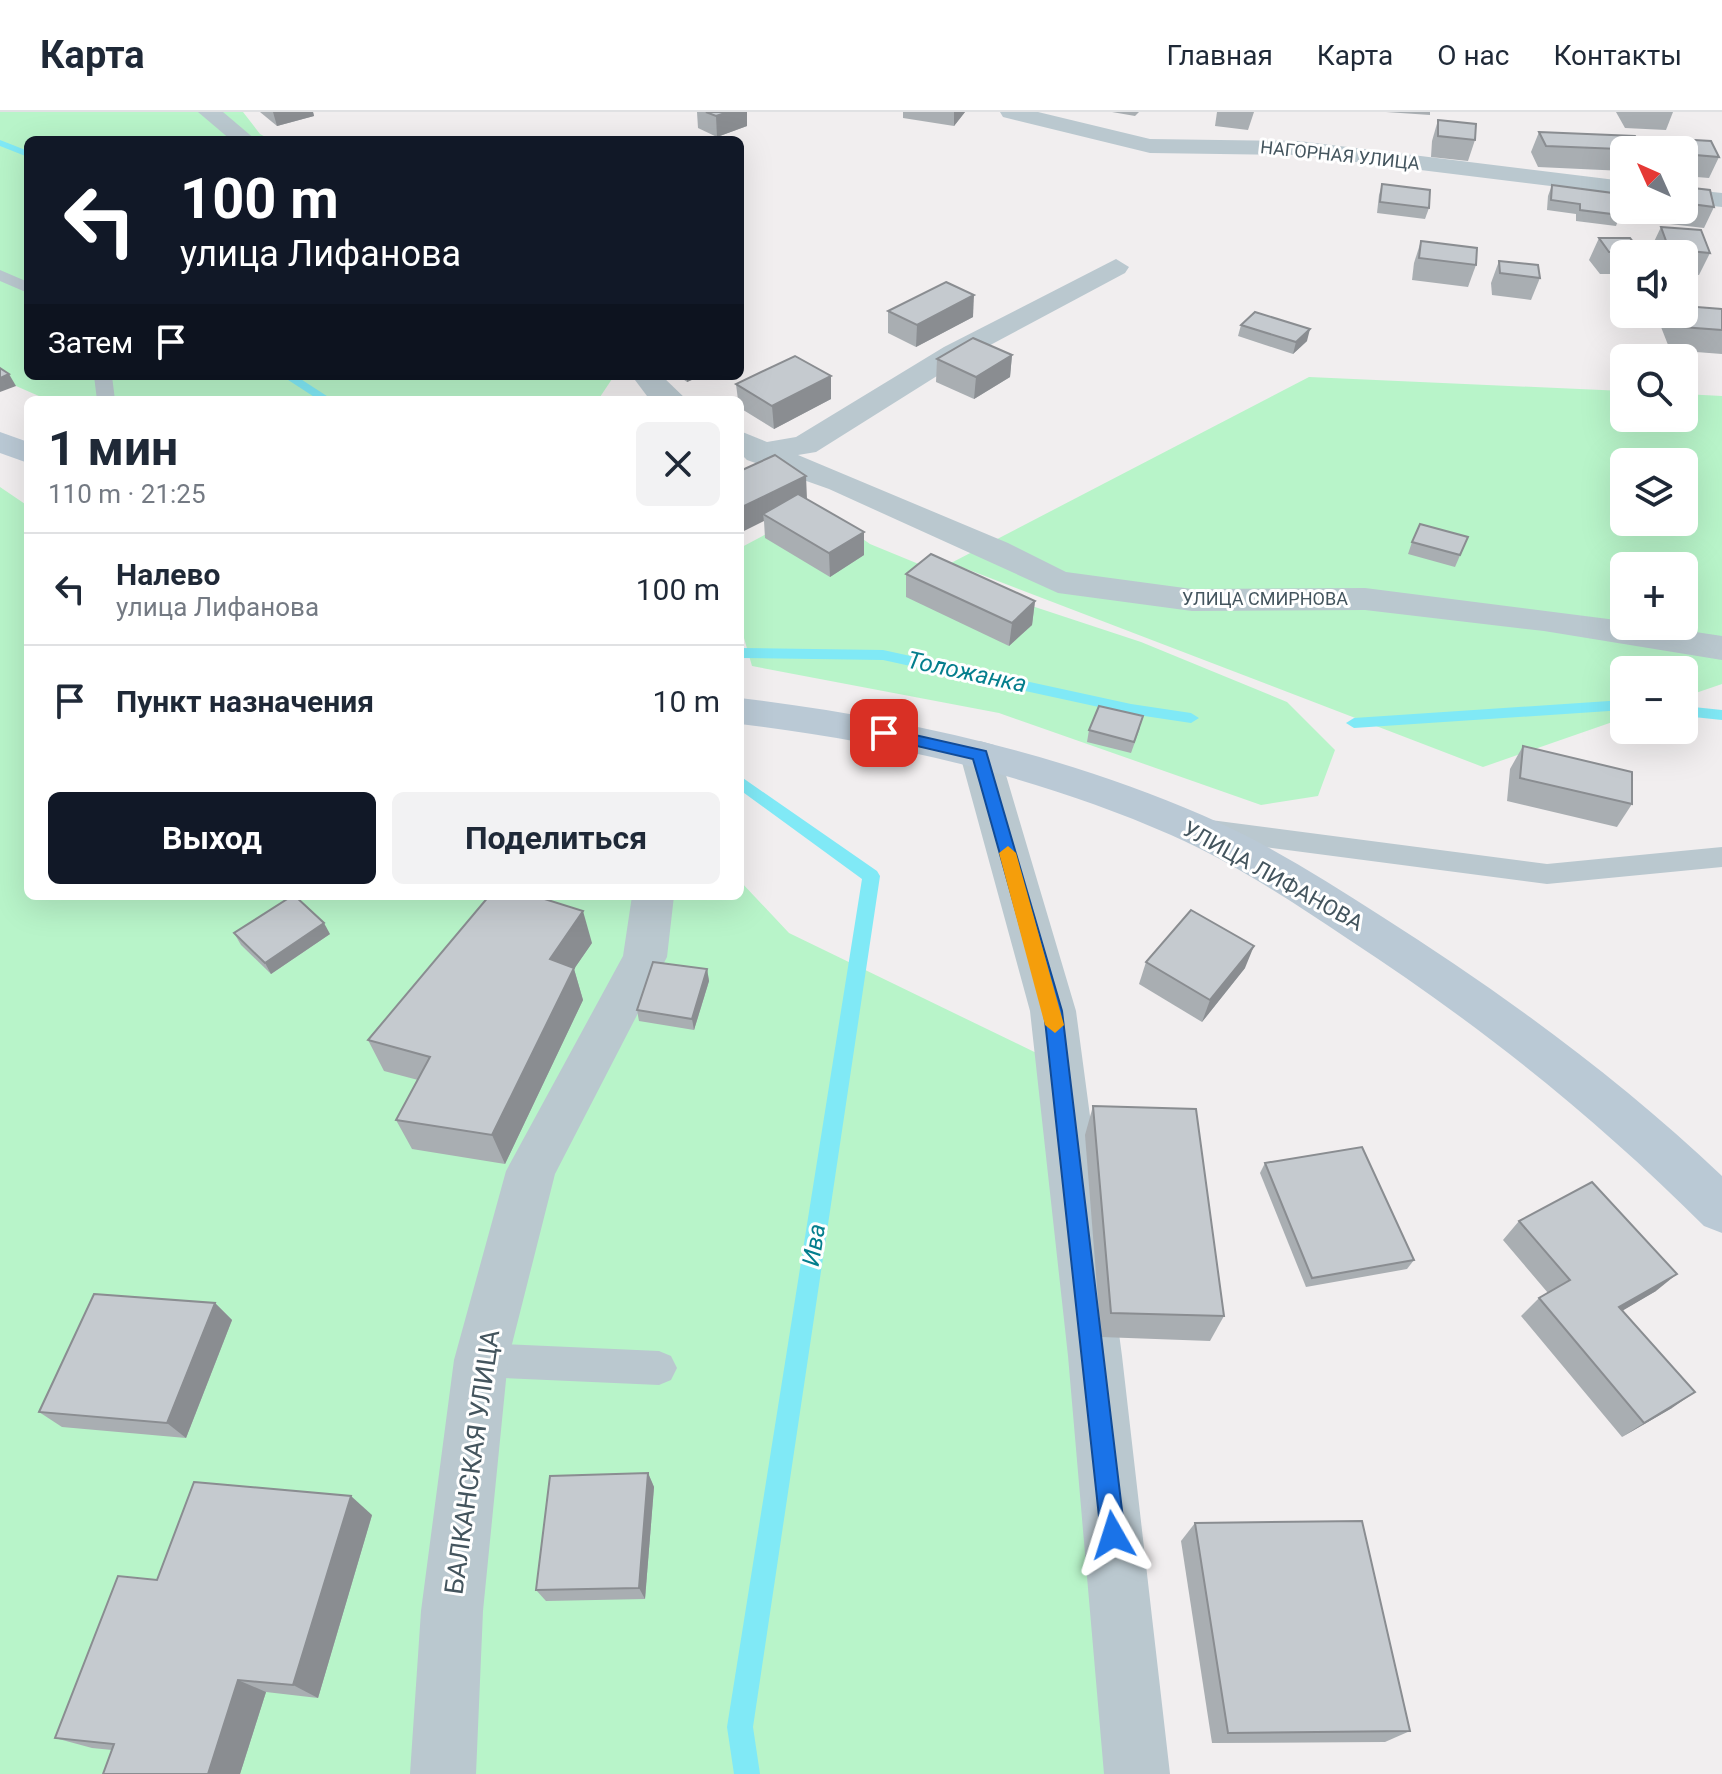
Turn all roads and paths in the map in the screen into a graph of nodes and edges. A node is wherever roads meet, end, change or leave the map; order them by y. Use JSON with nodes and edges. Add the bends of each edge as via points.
{"nodes":[{"id":1,"x":209,"y":112,"type":"edge"},
{"id":2,"x":1011,"y":112,"type":"edge"},
{"id":3,"x":1046,"y":115,"type":"edge"},
{"id":4,"x":240,"y":136,"type":"edge"},
{"id":5,"x":1610,"y":186,"type":"edge"},
{"id":6,"x":1698,"y":197,"type":"edge"},
{"id":7,"x":1722,"y":200,"type":"edge"},
{"id":8,"x":1116,"y":267,"type":"dead end"},
{"id":9,"x":0,"y":275,"type":"edge"},
{"id":10,"x":24,"y":286,"type":"edge"},
{"id":11,"x":0,"y":441,"type":"edge"},
{"id":12,"x":748,"y":449,"type":"edge"},
{"id":13,"x":24,"y":452,"type":"edge"},
{"id":14,"x":1722,"y":648,"type":"edge"},
{"id":15,"x":744,"y":711,"type":"edge"},
{"id":16,"x":980,"y":755,"type":"junction"},
{"id":17,"x":1195,"y":828,"type":"junction"},
{"id":18,"x":1722,"y":857,"type":"edge"},
{"id":19,"x":652,"y":900,"type":"edge"},
{"id":20,"x":1722,"y":1210,"type":"edge"},
{"id":21,"x":481,"y":1360,"type":"junction"},
{"id":22,"x":659,"y":1368,"type":"dead end"},
{"id":23,"x":443,"y":1774,"type":"edge"},
{"id":24,"x":1137,"y":1774,"type":"edge"}],
"edges":[{"from":1,"to":4,"type":"street"},
{"from":2,"to":3,"type":"street","name":"НАГОРНАЯ УЛИЦА"},
{"from":3,"to":5,"type":"street","name":"НАГОРНАЯ УЛИЦА","via":[[1150,146],[1299,148]]},
{"from":6,"to":7,"type":"street"},
{"from":8,"to":12,"type":"street","via":[[954,353],[805,445]]},
{"from":9,"to":10,"type":"lane"},
{"from":11,"to":13,"type":"street"},
{"from":12,"to":14,"type":"street","name":"УЛИЦА СМИРНОВА","via":[[840,482],[1058,582],[1192,600],[1365,599]]},
{"from":15,"to":16,"type":"street","name":"УЛИЦА ЛИФАНОВА","via":[[812,718]]},
{"from":16,"to":17,"type":"street","name":"УЛИЦА ЛИФАНОВА"},
{"from":16,"to":24,"type":"street","via":[[1053,1011]]},
{"from":17,"to":18,"type":"lane","via":[[1547,874]]},
{"from":17,"to":20,"type":"street","name":"УЛИЦА ЛИФАНОВА","via":[[1307,891],[1519,1032],[1677,1165]]},
{"from":19,"to":21,"type":"street","name":"БАЛКАНСКАЯ УЛИЦА","via":[[645,957],[531,1171]]},
{"from":21,"to":22,"type":"lane"},
{"from":21,"to":23,"type":"street","name":"БАЛКАНСКАЯ УЛИЦА","via":[[452,1611]]}]}
